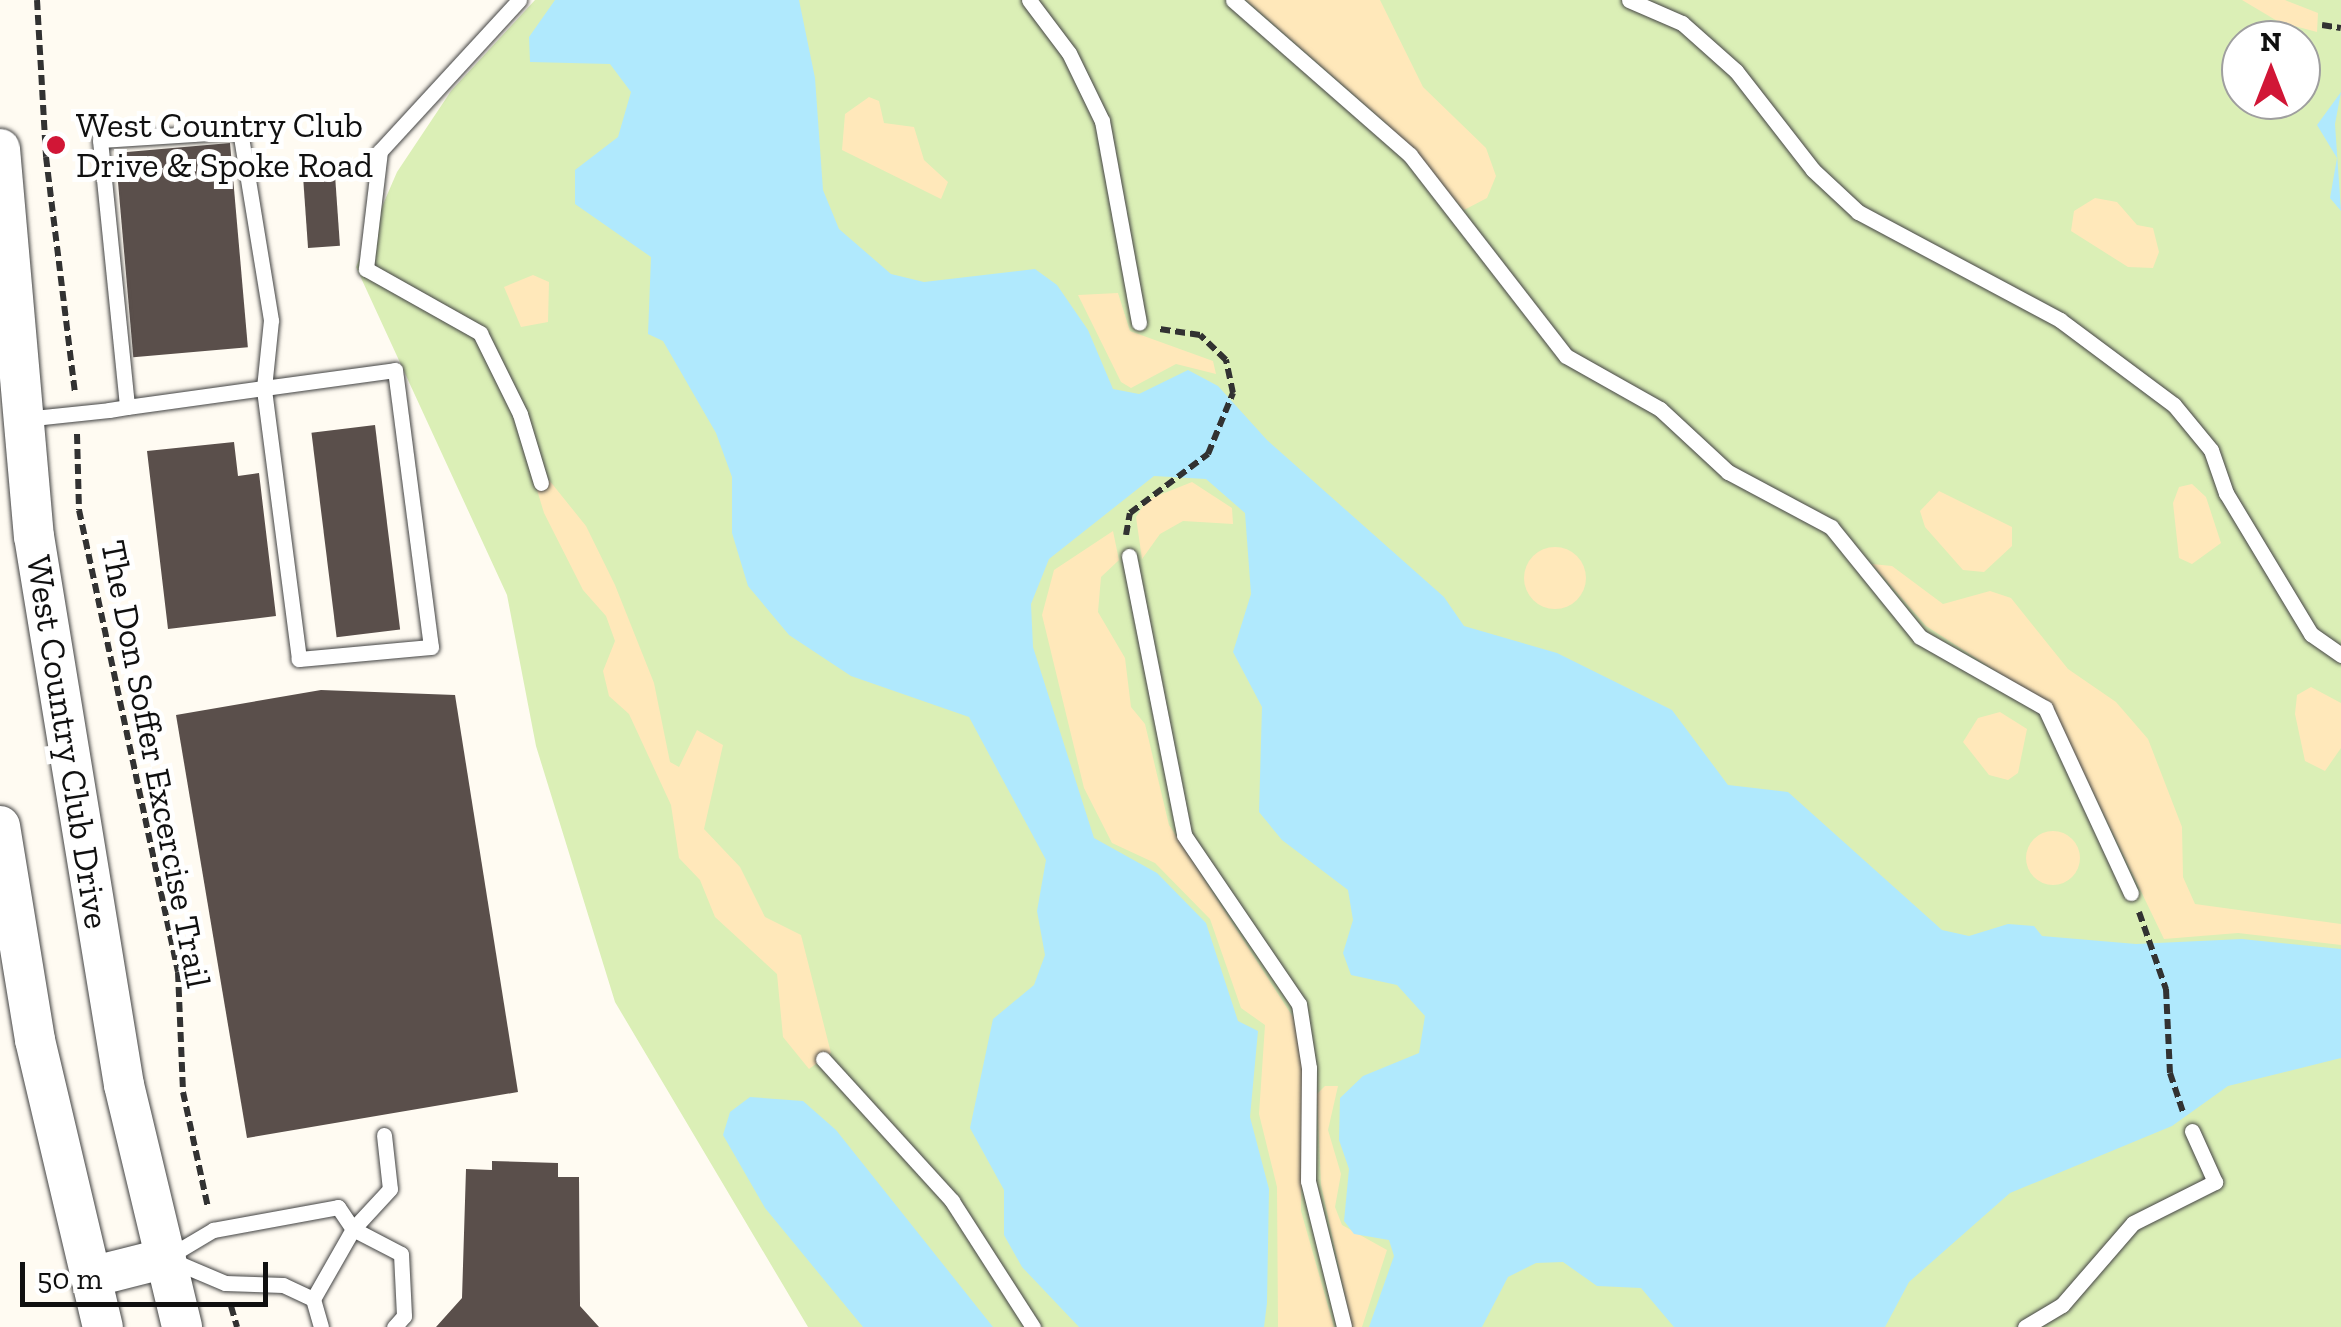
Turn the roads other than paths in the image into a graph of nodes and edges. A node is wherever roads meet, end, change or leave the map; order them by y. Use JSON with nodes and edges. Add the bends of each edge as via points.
{"nodes":[{"id":1,"x":519,"y":0,"type":"edge"},
{"id":2,"x":1029,"y":0,"type":"edge"},
{"id":3,"x":1234,"y":0,"type":"edge"},
{"id":4,"x":1629,"y":0,"type":"edge"},
{"id":5,"x":0,"y":149,"type":"edge"},
{"id":6,"x":1139,"y":323,"type":"road end"},
{"id":7,"x":264,"y":388,"type":"junction"},
{"id":8,"x":127,"y":408,"type":"junction"},
{"id":9,"x":7,"y":422,"type":"edge"},
{"id":10,"x":541,"y":483,"type":"dead end"},
{"id":11,"x":1129,"y":556,"type":"road end"},
{"id":12,"x":2341,"y":655,"type":"edge"},
{"id":13,"x":0,"y":826,"type":"edge"},
{"id":14,"x":2131,"y":893,"type":"road end"},
{"id":15,"x":823,"y":1059,"type":"dead end"},
{"id":16,"x":2192,"y":1132,"type":"road end"},
{"id":17,"x":384,"y":1135,"type":"dead end"},
{"id":18,"x":353,"y":1230,"type":"junction"},
{"id":19,"x":166,"y":1258,"type":"junction"},
{"id":20,"x":91,"y":1277,"type":"junction"},
{"id":21,"x":314,"y":1299,"type":"junction"},
{"id":22,"x":102,"y":1327,"type":"edge"},
{"id":23,"x":182,"y":1327,"type":"edge"},
{"id":24,"x":321,"y":1327,"type":"edge"},
{"id":25,"x":394,"y":1327,"type":"edge"},
{"id":26,"x":1033,"y":1327,"type":"edge"},
{"id":27,"x":1344,"y":1327,"type":"edge"},
{"id":28,"x":2025,"y":1327,"type":"edge"}],
"edges":[{"from":1,"to":10,"type":"lane","via":[[380,151],[366,269],[480,333],[514,400]]},
{"from":2,"to":6,"type":"lane","via":[[1069,53],[1102,121]]},
{"from":3,"to":14,"type":"lane","via":[[1410,155],[1566,356],[1660,408],[1728,472],[1831,527],[1920,637],[2045,708]]},
{"from":4,"to":12,"type":"lane","via":[[1682,23],[1736,71],[1813,170],[1858,212],[2060,320],[2174,405],[2212,450],[2226,493],[2311,634]]},
{"from":5,"to":9,"type":"street","name":"West Country Club Drive"},
{"from":7,"to":7,"type":"lane","via":[[394,370],[431,647],[298,659]]},
{"from":7,"to":8,"type":"lane"},
{"from":7,"to":8,"type":"lane","via":[[271,320],[240,131],[100,140]]},
{"from":8,"to":9,"type":"lane"},
{"from":9,"to":19,"type":"street","name":"West Country Club Drive","via":[[124,1085]]},
{"from":11,"to":27,"type":"lane","via":[[1184,836],[1299,1004],[1309,1068],[1311,1200]]},
{"from":13,"to":20,"type":"street","via":[[36,1040]]},
{"from":15,"to":26,"type":"lane","via":[[952,1201]]},
{"from":16,"to":28,"type":"lane","via":[[2215,1182],[2133,1223],[2062,1305]]},
{"from":17,"to":18,"type":"lane","via":[[390,1189]]},
{"from":18,"to":19,"type":"lane","via":[[338,1207],[213,1230]]},
{"from":18,"to":21,"type":"lane"},
{"from":18,"to":25,"type":"lane","via":[[401,1254],[404,1316]]},
{"from":19,"to":20,"type":"street"},
{"from":19,"to":21,"type":"lane","via":[[225,1283],[283,1286]]},
{"from":19,"to":23,"type":"street","name":"West Country Club Drive"},
{"from":20,"to":22,"type":"street"},
{"from":21,"to":24,"type":"lane"}]}
